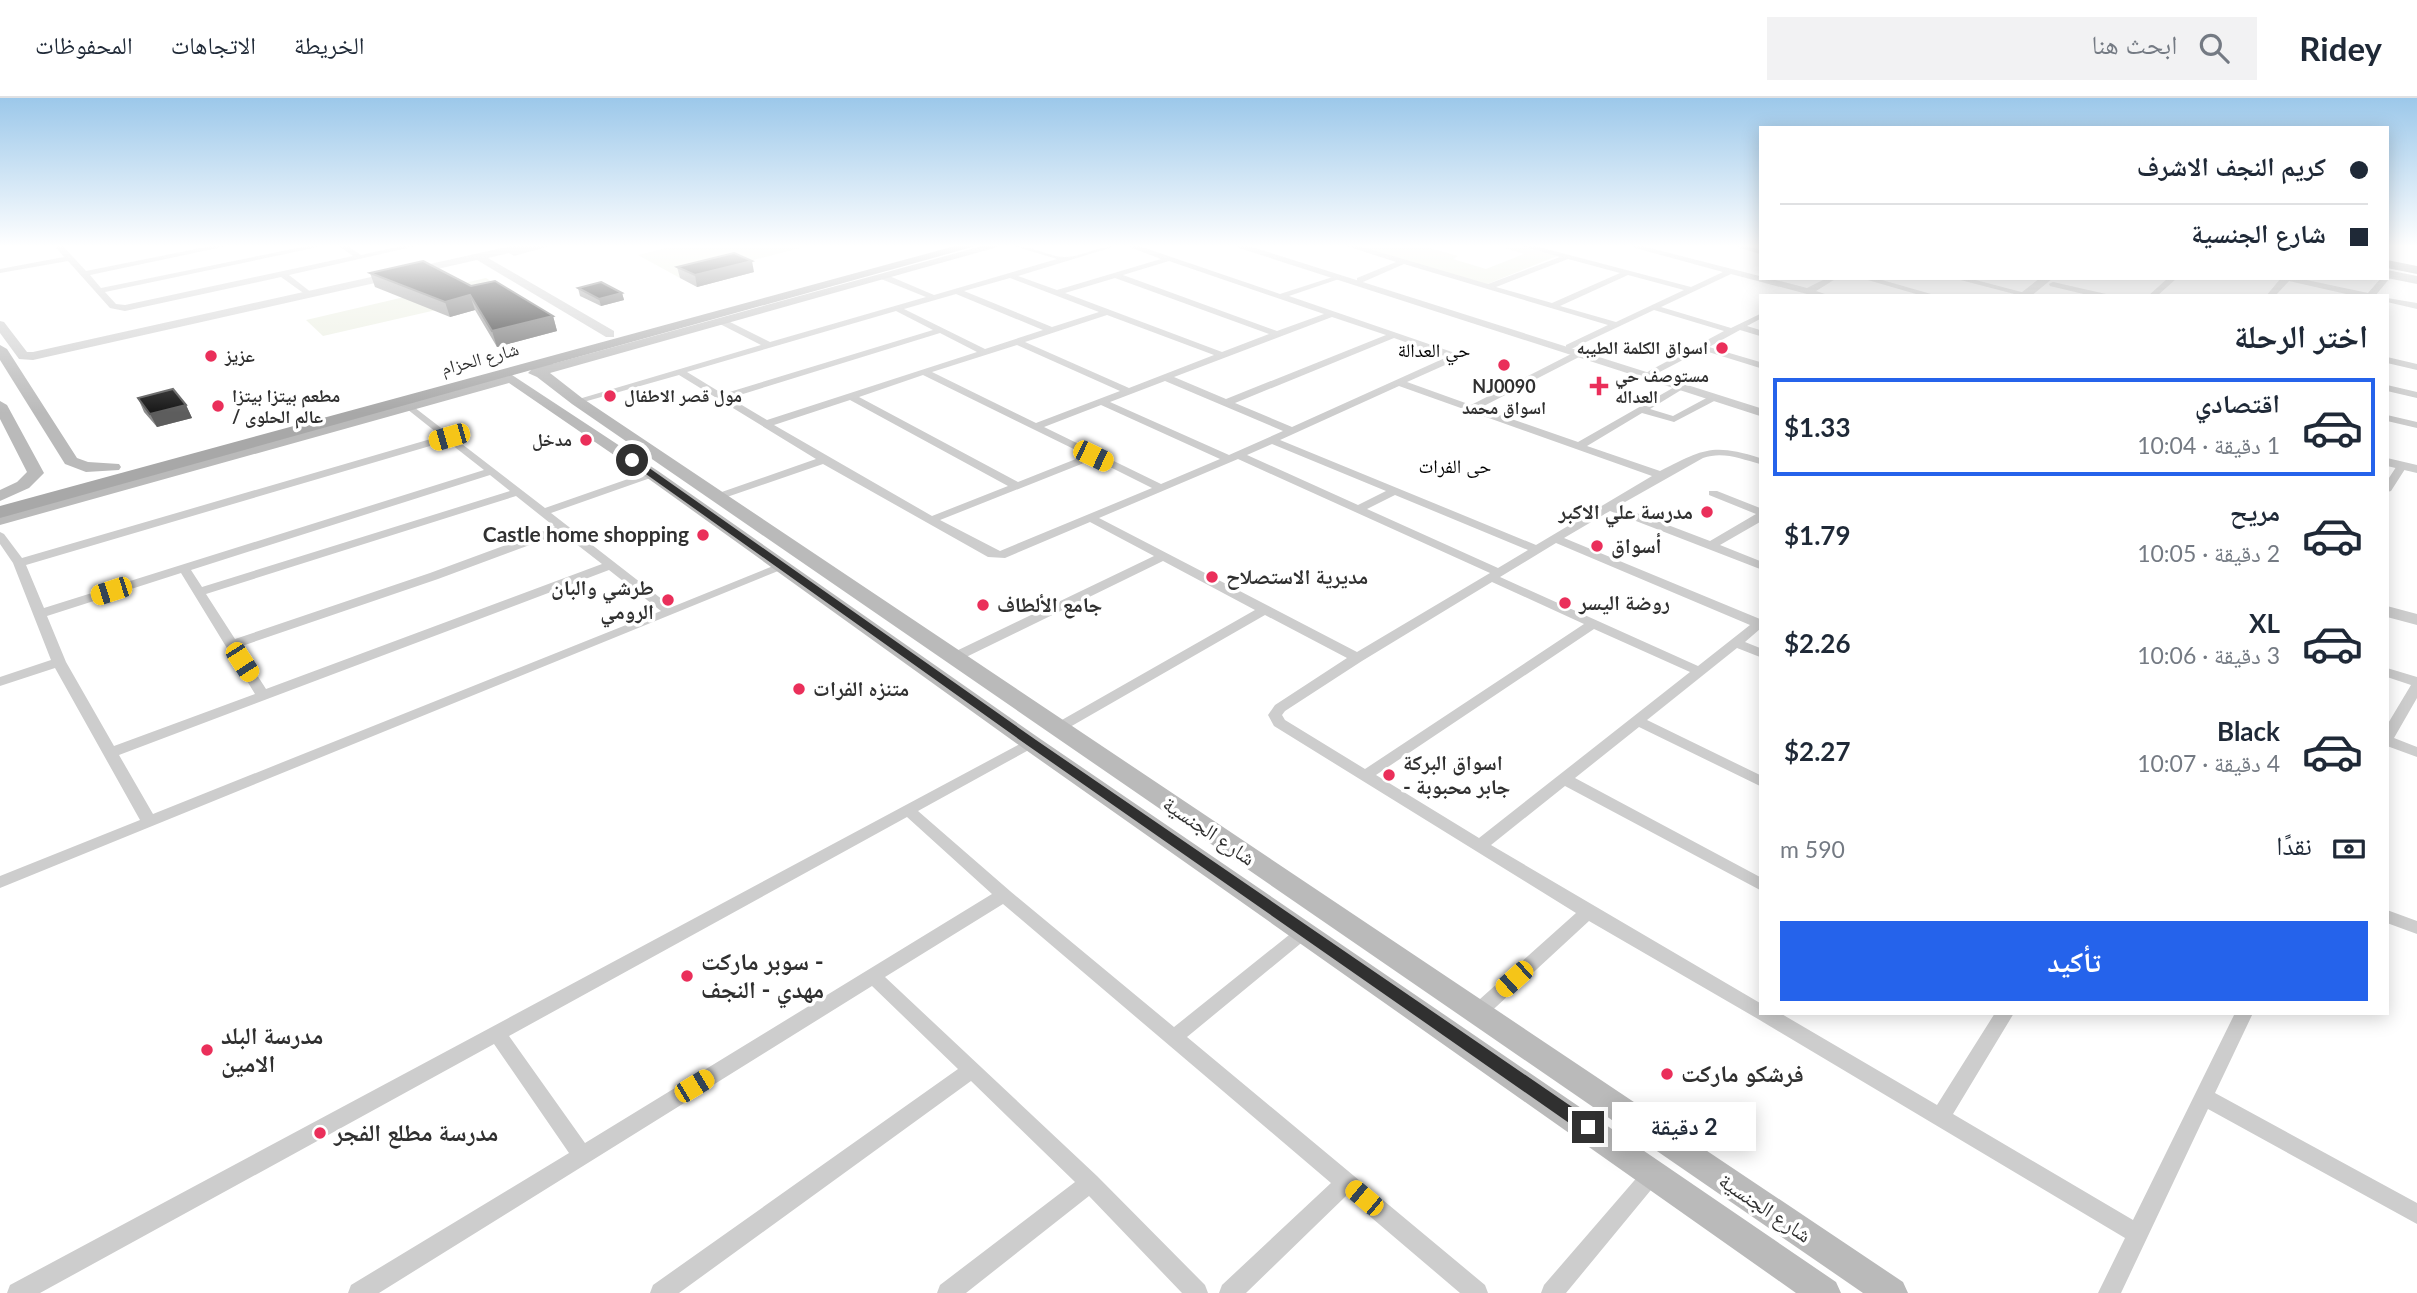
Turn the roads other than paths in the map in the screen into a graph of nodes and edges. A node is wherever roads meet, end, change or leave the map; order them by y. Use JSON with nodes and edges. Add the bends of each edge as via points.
{"nodes":[{"id":1,"x":109,"y":302,"type":"edge"},
{"id":2,"x":155,"y":302,"type":"edge"},
{"id":3,"x":279,"y":302,"type":"edge"},
{"id":4,"x":285,"y":302,"type":"edge"},
{"id":5,"x":555,"y":302,"type":"edge"},
{"id":6,"x":732,"y":302,"type":"edge"},
{"id":7,"x":765,"y":302,"type":"edge"},
{"id":8,"x":792,"y":302,"type":"edge"},
{"id":9,"x":922,"y":302,"type":"edge"},
{"id":10,"x":982,"y":302,"type":"edge"},
{"id":11,"x":1080,"y":302,"type":"edge"},
{"id":12,"x":1188,"y":302,"type":"edge"},
{"id":13,"x":1294,"y":302,"type":"edge"},
{"id":14,"x":1417,"y":302,"type":"edge"},
{"id":15,"x":1425,"y":302,"type":"edge"},
{"id":16,"x":1538,"y":302,"type":"edge"},
{"id":17,"x":1562,"y":302,"type":"edge"},
{"id":18,"x":1669,"y":302,"type":"edge"},
{"id":19,"x":2396,"y":302,"type":"edge"},
{"id":20,"x":762,"y":303,"type":"joint"},
{"id":21,"x":1552,"y":306,"type":"junction"},
{"id":22,"x":2417,"y":306,"type":"edge"},
{"id":23,"x":1655,"y":308,"type":"junction"},
{"id":24,"x":898,"y":309,"type":"junction"},
{"id":25,"x":1107,"y":312,"type":"junction"},
{"id":26,"x":1331,"y":314,"type":"junction"},
{"id":27,"x":1759,"y":317,"type":"edge"},
{"id":28,"x":721,"y":321,"type":"junction"},
{"id":29,"x":0,"y":325,"type":"edge"},
{"id":30,"x":1617,"y":325,"type":"junction"},
{"id":31,"x":1735,"y":329,"type":"junction"},
{"id":32,"x":942,"y":330,"type":"junction"},
{"id":33,"x":1051,"y":330,"type":"junction"},
{"id":34,"x":1516,"y":332,"type":"junction"},
{"id":35,"x":1759,"y":333,"type":"edge"},
{"id":36,"x":610,"y":334,"type":"junction"},
{"id":37,"x":1279,"y":335,"type":"junction"},
{"id":38,"x":1393,"y":335,"type":"junction"},
{"id":39,"x":1016,"y":341,"type":"junction"},
{"id":40,"x":99,"y":342,"type":"junction"},
{"id":41,"x":6,"y":345,"type":"edge"},
{"id":42,"x":771,"y":346,"type":"junction"},
{"id":43,"x":1701,"y":347,"type":"junction"},
{"id":44,"x":1574,"y":350,"type":"junction"},
{"id":45,"x":984,"y":352,"type":"junction"},
{"id":46,"x":1224,"y":356,"type":"junction"},
{"id":47,"x":34,"y":358,"type":"junction"},
{"id":48,"x":2389,"y":360,"type":"edge"},
{"id":49,"x":1759,"y":365,"type":"edge"},
{"id":50,"x":542,"y":367,"type":"junction"},
{"id":51,"x":2417,"y":367,"type":"edge"},
{"id":52,"x":12,"y":368,"type":"junction"},
{"id":53,"x":681,"y":372,"type":"junction"},
{"id":54,"x":923,"y":372,"type":"junction"},
{"id":55,"x":1652,"y":373,"type":"junction"},
{"id":56,"x":1167,"y":378,"type":"junction"},
{"id":57,"x":512,"y":379,"type":"junction"},
{"id":58,"x":486,"y":380,"type":"junction"},
{"id":59,"x":1400,"y":383,"type":"junction"},
{"id":60,"x":1681,"y":387,"type":"junction"},
{"id":61,"x":2389,"y":388,"type":"edge"},
{"id":62,"x":1130,"y":392,"type":"junction"},
{"id":63,"x":2417,"y":395,"type":"edge"},
{"id":64,"x":851,"y":396,"type":"junction"},
{"id":65,"x":723,"y":397,"type":"junction"},
{"id":66,"x":1715,"y":397,"type":"junction"},
{"id":67,"x":577,"y":401,"type":"junction"},
{"id":68,"x":1102,"y":402,"type":"junction"},
{"id":69,"x":1226,"y":403,"type":"junction"},
{"id":70,"x":407,"y":404,"type":"junction"},
{"id":71,"x":0,"y":405,"type":"edge"},
{"id":72,"x":1472,"y":408,"type":"junction"},
{"id":73,"x":1642,"y":410,"type":"junction"},
{"id":74,"x":1759,"y":410,"type":"edge"},
{"id":75,"x":1759,"y":410,"type":"edge"},
{"id":76,"x":2389,"y":418,"type":"edge"},
{"id":77,"x":766,"y":424,"type":"junction"},
{"id":78,"x":2417,"y":425,"type":"edge"},
{"id":79,"x":1035,"y":427,"type":"junction"},
{"id":80,"x":1293,"y":431,"type":"junction"},
{"id":81,"x":449,"y":437,"type":"junction"},
{"id":82,"x":1272,"y":440,"type":"junction"},
{"id":83,"x":63,"y":446,"type":"junction"},
{"id":84,"x":1578,"y":446,"type":"junction"},
{"id":85,"x":28,"y":455,"type":"junction"},
{"id":86,"x":1093,"y":456,"type":"junction"},
{"id":87,"x":1233,"y":457,"type":"junction"},
{"id":88,"x":2389,"y":457,"type":"edge"},
{"id":89,"x":824,"y":460,"type":"junction"},
{"id":90,"x":1759,"y":461,"type":"edge"},
{"id":91,"x":2406,"y":465,"type":"edge"},
{"id":92,"x":113,"y":467,"type":"junction"},
{"id":93,"x":492,"y":471,"type":"junction"},
{"id":94,"x":652,"y":474,"type":"junction"},
{"id":95,"x":1661,"y":475,"type":"junction"},
{"id":96,"x":1015,"y":485,"type":"junction"},
{"id":97,"x":2389,"y":486,"type":"edge"},
{"id":98,"x":1161,"y":488,"type":"junction"},
{"id":99,"x":1394,"y":491,"type":"junction"},
{"id":100,"x":518,"y":492,"type":"junction"},
{"id":101,"x":1713,"y":494,"type":"dead end"},
{"id":102,"x":720,"y":496,"type":"junction"},
{"id":103,"x":0,"y":497,"type":"edge"},
{"id":104,"x":1611,"y":507,"type":"junction"},
{"id":105,"x":1358,"y":509,"type":"junction"},
{"id":106,"x":0,"y":512,"type":"edge"},
{"id":107,"x":544,"y":512,"type":"junction"},
{"id":108,"x":1759,"y":514,"type":"edge"},
{"id":109,"x":1759,"y":515,"type":"edge"},
{"id":110,"x":1091,"y":518,"type":"junction"},
{"id":111,"x":0,"y":520,"type":"edge"},
{"id":112,"x":931,"y":520,"type":"junction"},
{"id":113,"x":564,"y":528,"type":"junction"},
{"id":114,"x":0,"y":536,"type":"edge"},
{"id":115,"x":1553,"y":538,"type":"junction"},
{"id":116,"x":1711,"y":546,"type":"junction"},
{"id":117,"x":1536,"y":550,"type":"junction"},
{"id":118,"x":1164,"y":556,"type":"junction"},
{"id":119,"x":19,"y":563,"type":"junction"},
{"id":120,"x":611,"y":565,"type":"junction"},
{"id":121,"x":1759,"y":565,"type":"edge"},
{"id":122,"x":782,"y":567,"type":"junction"},
{"id":123,"x":184,"y":568,"type":"junction"},
{"id":124,"x":1494,"y":575,"type":"junction"},
{"id":125,"x":200,"y":592,"type":"junction"},
{"id":126,"x":2389,"y":606,"type":"edge"},
{"id":127,"x":1264,"y":610,"type":"junction"},
{"id":128,"x":669,"y":611,"type":"junction"},
{"id":129,"x":2389,"y":612,"type":"edge"},
{"id":130,"x":39,"y":614,"type":"junction"},
{"id":131,"x":2417,"y":615,"type":"edge"},
{"id":132,"x":2417,"y":620,"type":"edge"},
{"id":133,"x":907,"y":622,"type":"junction"},
{"id":134,"x":1593,"y":624,"type":"junction"},
{"id":135,"x":1759,"y":624,"type":"edge"},
{"id":136,"x":1759,"y":625,"type":"edge"},
{"id":137,"x":876,"y":634,"type":"junction"},
{"id":138,"x":927,"y":637,"type":"junction"},
{"id":139,"x":1737,"y":643,"type":"junction"},
{"id":140,"x":231,"y":645,"type":"junction"},
{"id":141,"x":899,"y":649,"type":"junction"},
{"id":142,"x":1759,"y":653,"type":"edge"},
{"id":143,"x":955,"y":657,"type":"junction"},
{"id":144,"x":1357,"y":657,"type":"junction"},
{"id":145,"x":59,"y":662,"type":"junction"},
{"id":146,"x":1699,"y":671,"type":"junction"},
{"id":147,"x":2389,"y":673,"type":"edge"},
{"id":148,"x":0,"y":682,"type":"edge"},
{"id":149,"x":2417,"y":684,"type":"edge"},
{"id":150,"x":263,"y":695,"type":"junction"},
{"id":151,"x":1638,"y":721,"type":"junction"},
{"id":152,"x":1058,"y":728,"type":"junction"},
{"id":153,"x":2389,"y":736,"type":"edge"},
{"id":154,"x":2389,"y":741,"type":"edge"},
{"id":155,"x":1031,"y":743,"type":"junction"},
{"id":156,"x":2417,"y":752,"type":"edge"},
{"id":157,"x":110,"y":753,"type":"junction"},
{"id":158,"x":1366,"y":775,"type":"junction"},
{"id":159,"x":1564,"y":779,"type":"junction"},
{"id":160,"x":1759,"y":781,"type":"edge"},
{"id":161,"x":909,"y":811,"type":"junction"},
{"id":162,"x":149,"y":822,"type":"junction"},
{"id":163,"x":1481,"y":845,"type":"junction"},
{"id":164,"x":0,"y":882,"type":"edge"},
{"id":165,"x":1759,"y":883,"type":"edge"},
{"id":166,"x":1004,"y":895,"type":"junction"},
{"id":167,"x":1588,"y":912,"type":"junction"},
{"id":168,"x":2389,"y":917,"type":"edge"},
{"id":169,"x":2417,"y":929,"type":"edge"},
{"id":170,"x":1305,"y":931,"type":"junction"},
{"id":171,"x":874,"y":977,"type":"junction"},
{"id":172,"x":1759,"y":1010,"type":"edge"},
{"id":173,"x":1477,"y":1013,"type":"junction"},
{"id":174,"x":1767,"y":1015,"type":"edge"},
{"id":175,"x":2003,"y":1015,"type":"edge"},
{"id":176,"x":2243,"y":1015,"type":"edge"},
{"id":177,"x":496,"y":1032,"type":"junction"},
{"id":178,"x":1174,"y":1037,"type":"junction"},
{"id":179,"x":972,"y":1070,"type":"junction"},
{"id":180,"x":2204,"y":1097,"type":"junction"},
{"id":181,"x":1940,"y":1117,"type":"junction"},
{"id":182,"x":581,"y":1154,"type":"junction"},
{"id":183,"x":1653,"y":1173,"type":"junction"},
{"id":184,"x":1346,"y":1182,"type":"junction"},
{"id":185,"x":1090,"y":1183,"type":"junction"},
{"id":186,"x":2417,"y":1214,"type":"edge"},
{"id":187,"x":2138,"y":1234,"type":"junction"},
{"id":188,"x":18,"y":1293,"type":"edge"},
{"id":189,"x":359,"y":1293,"type":"edge"},
{"id":190,"x":660,"y":1293,"type":"edge"},
{"id":191,"x":948,"y":1293,"type":"edge"},
{"id":192,"x":1197,"y":1293,"type":"edge"},
{"id":193,"x":1230,"y":1293,"type":"edge"},
{"id":194,"x":1477,"y":1293,"type":"edge"},
{"id":195,"x":1552,"y":1293,"type":"edge"},
{"id":196,"x":1824,"y":1293,"type":"edge"},
{"id":197,"x":1891,"y":1293,"type":"edge"},
{"id":198,"x":2109,"y":1293,"type":"edge"}],
"edges":[{"from":1,"to":2,"type":"street","via":[[125,308]]},
{"from":3,"to":40,"type":"street"},
{"from":4,"to":47,"type":"street"},
{"from":5,"to":36,"type":"street"},
{"from":6,"to":36,"type":"main road","name":"شارع الحزام"},
{"from":7,"to":20,"type":"main road","name":"شارع الحزام"},
{"from":8,"to":28,"type":"main road"},
{"from":9,"to":24,"type":"street"},
{"from":10,"to":33,"type":"street"},
{"from":11,"to":25,"type":"street"},
{"from":12,"to":37,"type":"street"},
{"from":13,"to":26,"type":"street"},
{"from":14,"to":34,"type":"street"},
{"from":15,"to":34,"type":"street"},
{"from":16,"to":21,"type":"street"},
{"from":17,"to":21,"type":"street"},
{"from":18,"to":23,"type":"street"},
{"from":19,"to":22,"type":"street"},
{"from":20,"to":50,"type":"main road","name":"شارع الحزام"},
{"from":21,"to":30,"type":"street"},
{"from":23,"to":30,"type":"street"},
{"from":23,"to":31,"type":"street"},
{"from":24,"to":32,"type":"street"},
{"from":24,"to":42,"type":"street"},
{"from":25,"to":33,"type":"street"},
{"from":25,"to":46,"type":"street"},
{"from":26,"to":37,"type":"street"},
{"from":26,"to":38,"type":"street"},
{"from":27,"to":31,"type":"street"},
{"from":28,"to":42,"type":"street"},
{"from":28,"to":50,"type":"main road"},
{"from":29,"to":41,"type":"street"},
{"from":30,"to":44,"type":"street"},
{"from":31,"to":35,"type":"street"},
{"from":31,"to":43,"type":"street"},
{"from":32,"to":45,"type":"street"},
{"from":32,"to":65,"type":"street"},
{"from":33,"to":39,"type":"street"},
{"from":34,"to":44,"type":"street"},
{"from":36,"to":92,"type":"main road","name":"شارع الحزام"},
{"from":37,"to":46,"type":"street"},
{"from":38,"to":59,"type":"street","via":[[1452,355]]},
{"from":38,"to":69,"type":"street"},
{"from":39,"to":45,"type":"street"},
{"from":39,"to":62,"type":"street"},
{"from":40,"to":41,"type":"street"},
{"from":40,"to":47,"type":"street"},
{"from":41,"to":47,"type":"street"},
{"from":41,"to":52,"type":"main road"},
{"from":42,"to":53,"type":"street"},
{"from":43,"to":49,"type":"street"},
{"from":43,"to":55,"type":"street"},
{"from":44,"to":55,"type":"street"},
{"from":44,"to":60,"type":"street"},
{"from":44,"to":72,"type":"street"},
{"from":45,"to":54,"type":"street"},
{"from":46,"to":56,"type":"street"},
{"from":47,"to":52,"type":"street"},
{"from":48,"to":51,"type":"street"},
{"from":50,"to":57,"type":"main road"},
{"from":50,"to":58,"type":"main road","name":"شارع الحزام"},
{"from":50,"to":67,"type":"main road","name":"شارع الجنسية"},
{"from":52,"to":83,"type":"main road"},
{"from":53,"to":65,"type":"street"},
{"from":53,"to":67,"type":"street"},
{"from":54,"to":64,"type":"street"},
{"from":54,"to":79,"type":"street"},
{"from":55,"to":74,"type":"street"},
{"from":56,"to":62,"type":"street"},
{"from":56,"to":69,"type":"street"},
{"from":57,"to":58,"type":"main road"},
{"from":57,"to":70,"type":"main road"},
{"from":57,"to":94,"type":"main road","name":"شارع الجنسية"},
{"from":58,"to":70,"type":"main road","name":"شارع الحزام"},
{"from":59,"to":72,"type":"street"},
{"from":59,"to":80,"type":"street"},
{"from":60,"to":66,"type":"street"},
{"from":60,"to":73,"type":"street"},
{"from":61,"to":63,"type":"street"},
{"from":62,"to":68,"type":"street"},
{"from":64,"to":77,"type":"street"},
{"from":64,"to":96,"type":"street"},
{"from":65,"to":77,"type":"street"},
{"from":66,"to":73,"type":"street","via":[[1674,419]]},
{"from":66,"to":75,"type":"street"},
{"from":67,"to":102,"type":"main road","name":"شارع الجنسية"},
{"from":68,"to":79,"type":"street"},
{"from":68,"to":87,"type":"street"},
{"from":69,"to":80,"type":"street"},
{"from":70,"to":81,"type":"street"},
{"from":70,"to":106,"type":"main road","name":"شارع الحزام"},
{"from":70,"to":111,"type":"main road"},
{"from":71,"to":85,"type":"main road"},
{"from":72,"to":84,"type":"street"},
{"from":73,"to":84,"type":"street"},
{"from":76,"to":78,"type":"street"},
{"from":77,"to":89,"type":"street"},
{"from":79,"to":86,"type":"street"},
{"from":80,"to":82,"type":"street"},
{"from":81,"to":93,"type":"street"},
{"from":81,"to":119,"type":"street"},
{"from":82,"to":87,"type":"street"},
{"from":82,"to":99,"type":"street"},
{"from":83,"to":85,"type":"main road"},
{"from":83,"to":92,"type":"main road","via":[[76,464]]},
{"from":84,"to":95,"type":"street"},
{"from":85,"to":103,"type":"main road","via":[[36,473]]},
{"from":86,"to":96,"type":"street"},
{"from":86,"to":98,"type":"street"},
{"from":87,"to":98,"type":"street"},
{"from":87,"to":105,"type":"street"},
{"from":88,"to":91,"type":"street"},
{"from":89,"to":102,"type":"street"},
{"from":89,"to":112,"type":"street"},
{"from":90,"to":95,"type":"street","via":[[1730,450],[1710,450]]},
{"from":91,"to":97,"type":"street"},
{"from":92,"to":103,"type":"main road","name":"شارع الحزام"},
{"from":93,"to":100,"type":"street"},
{"from":93,"to":123,"type":"street"},
{"from":94,"to":107,"type":"street"},
{"from":94,"to":122,"type":"main road","name":"شارع الجنسية"},
{"from":95,"to":104,"type":"street"},
{"from":96,"to":112,"type":"street"},
{"from":98,"to":110,"type":"street"},
{"from":99,"to":105,"type":"street"},
{"from":99,"to":117,"type":"street"},
{"from":100,"to":107,"type":"street"},
{"from":100,"to":125,"type":"street"},
{"from":101,"to":108,"type":"street"},
{"from":102,"to":133,"type":"main road","name":"شارع الجنسية"},
{"from":104,"to":115,"type":"street"},
{"from":104,"to":116,"type":"street"},
{"from":105,"to":124,"type":"street"},
{"from":107,"to":113,"type":"street"},
{"from":109,"to":116,"type":"street"},
{"from":110,"to":112,"type":"street","via":[[1001,555]]},
{"from":110,"to":118,"type":"street"},
{"from":113,"to":120,"type":"street"},
{"from":113,"to":140,"type":"street"},
{"from":114,"to":119,"type":"street"},
{"from":115,"to":117,"type":"street"},
{"from":115,"to":135,"type":"street"},
{"from":116,"to":121,"type":"street"},
{"from":117,"to":124,"type":"street"},
{"from":118,"to":127,"type":"street"},
{"from":118,"to":143,"type":"street"},
{"from":119,"to":130,"type":"street"},
{"from":120,"to":128,"type":"street"},
{"from":120,"to":150,"type":"street"},
{"from":122,"to":128,"type":"street"},
{"from":122,"to":137,"type":"main road","name":"شارع الجنسية"},
{"from":123,"to":125,"type":"street"},
{"from":123,"to":130,"type":"street"},
{"from":124,"to":134,"type":"street"},
{"from":124,"to":144,"type":"street"},
{"from":125,"to":140,"type":"street"},
{"from":126,"to":131,"type":"street"},
{"from":127,"to":144,"type":"street"},
{"from":127,"to":152,"type":"street"},
{"from":128,"to":162,"type":"street"},
{"from":129,"to":132,"type":"street"},
{"from":130,"to":145,"type":"street"},
{"from":133,"to":137,"type":"main road"},
{"from":133,"to":138,"type":"main road","name":"شارع الجنسية"},
{"from":134,"to":146,"type":"street"},
{"from":134,"to":158,"type":"street"},
{"from":136,"to":139,"type":"street"},
{"from":137,"to":141,"type":"main road","name":"شارع الجنسية"},
{"from":138,"to":141,"type":"main road"},
{"from":138,"to":143,"type":"main road","name":"شارع الجنسية"},
{"from":139,"to":142,"type":"street"},
{"from":139,"to":146,"type":"street"},
{"from":140,"to":150,"type":"street"},
{"from":141,"to":155,"type":"main road","name":"شارع الجنسية"},
{"from":143,"to":152,"type":"main road","name":"شارع الجنسية"},
{"from":144,"to":158,"type":"street","via":[[1275,715],[1279,723]]},
{"from":145,"to":148,"type":"street"},
{"from":145,"to":157,"type":"street"},
{"from":146,"to":151,"type":"street"},
{"from":147,"to":149,"type":"street"},
{"from":149,"to":153,"type":"street"},
{"from":150,"to":157,"type":"street"},
{"from":151,"to":159,"type":"street"},
{"from":151,"to":160,"type":"street"},
{"from":152,"to":173,"type":"main road","name":"شارع الجنسية"},
{"from":154,"to":156,"type":"street"},
{"from":155,"to":161,"type":"street"},
{"from":155,"to":170,"type":"main road","name":"شارع الجنسية"},
{"from":157,"to":162,"type":"street"},
{"from":158,"to":163,"type":"street"},
{"from":159,"to":163,"type":"street"},
{"from":159,"to":165,"type":"street"},
{"from":161,"to":166,"type":"street"},
{"from":161,"to":177,"type":"street"},
{"from":162,"to":164,"type":"street"},
{"from":163,"to":167,"type":"street"},
{"from":166,"to":171,"type":"street"},
{"from":166,"to":178,"type":"street"},
{"from":167,"to":172,"type":"street"},
{"from":167,"to":173,"type":"street"},
{"from":168,"to":169,"type":"street"},
{"from":170,"to":178,"type":"street"},
{"from":170,"to":183,"type":"main road","name":"شارع الجنسية"},
{"from":171,"to":179,"type":"street"},
{"from":171,"to":182,"type":"street"},
{"from":173,"to":197,"type":"main road","name":"شارع الجنسية"},
{"from":174,"to":181,"type":"street"},
{"from":175,"to":181,"type":"street"},
{"from":176,"to":180,"type":"street"},
{"from":177,"to":182,"type":"street"},
{"from":177,"to":188,"type":"street"},
{"from":178,"to":184,"type":"street"},
{"from":179,"to":185,"type":"street"},
{"from":179,"to":190,"type":"street"},
{"from":180,"to":186,"type":"street"},
{"from":180,"to":187,"type":"street"},
{"from":181,"to":187,"type":"street"},
{"from":182,"to":189,"type":"street"},
{"from":183,"to":195,"type":"street"},
{"from":183,"to":196,"type":"main road","name":"شارع الجنسية"},
{"from":184,"to":193,"type":"street"},
{"from":184,"to":194,"type":"street"},
{"from":185,"to":191,"type":"street"},
{"from":185,"to":192,"type":"street"},
{"from":187,"to":198,"type":"street"}]}
